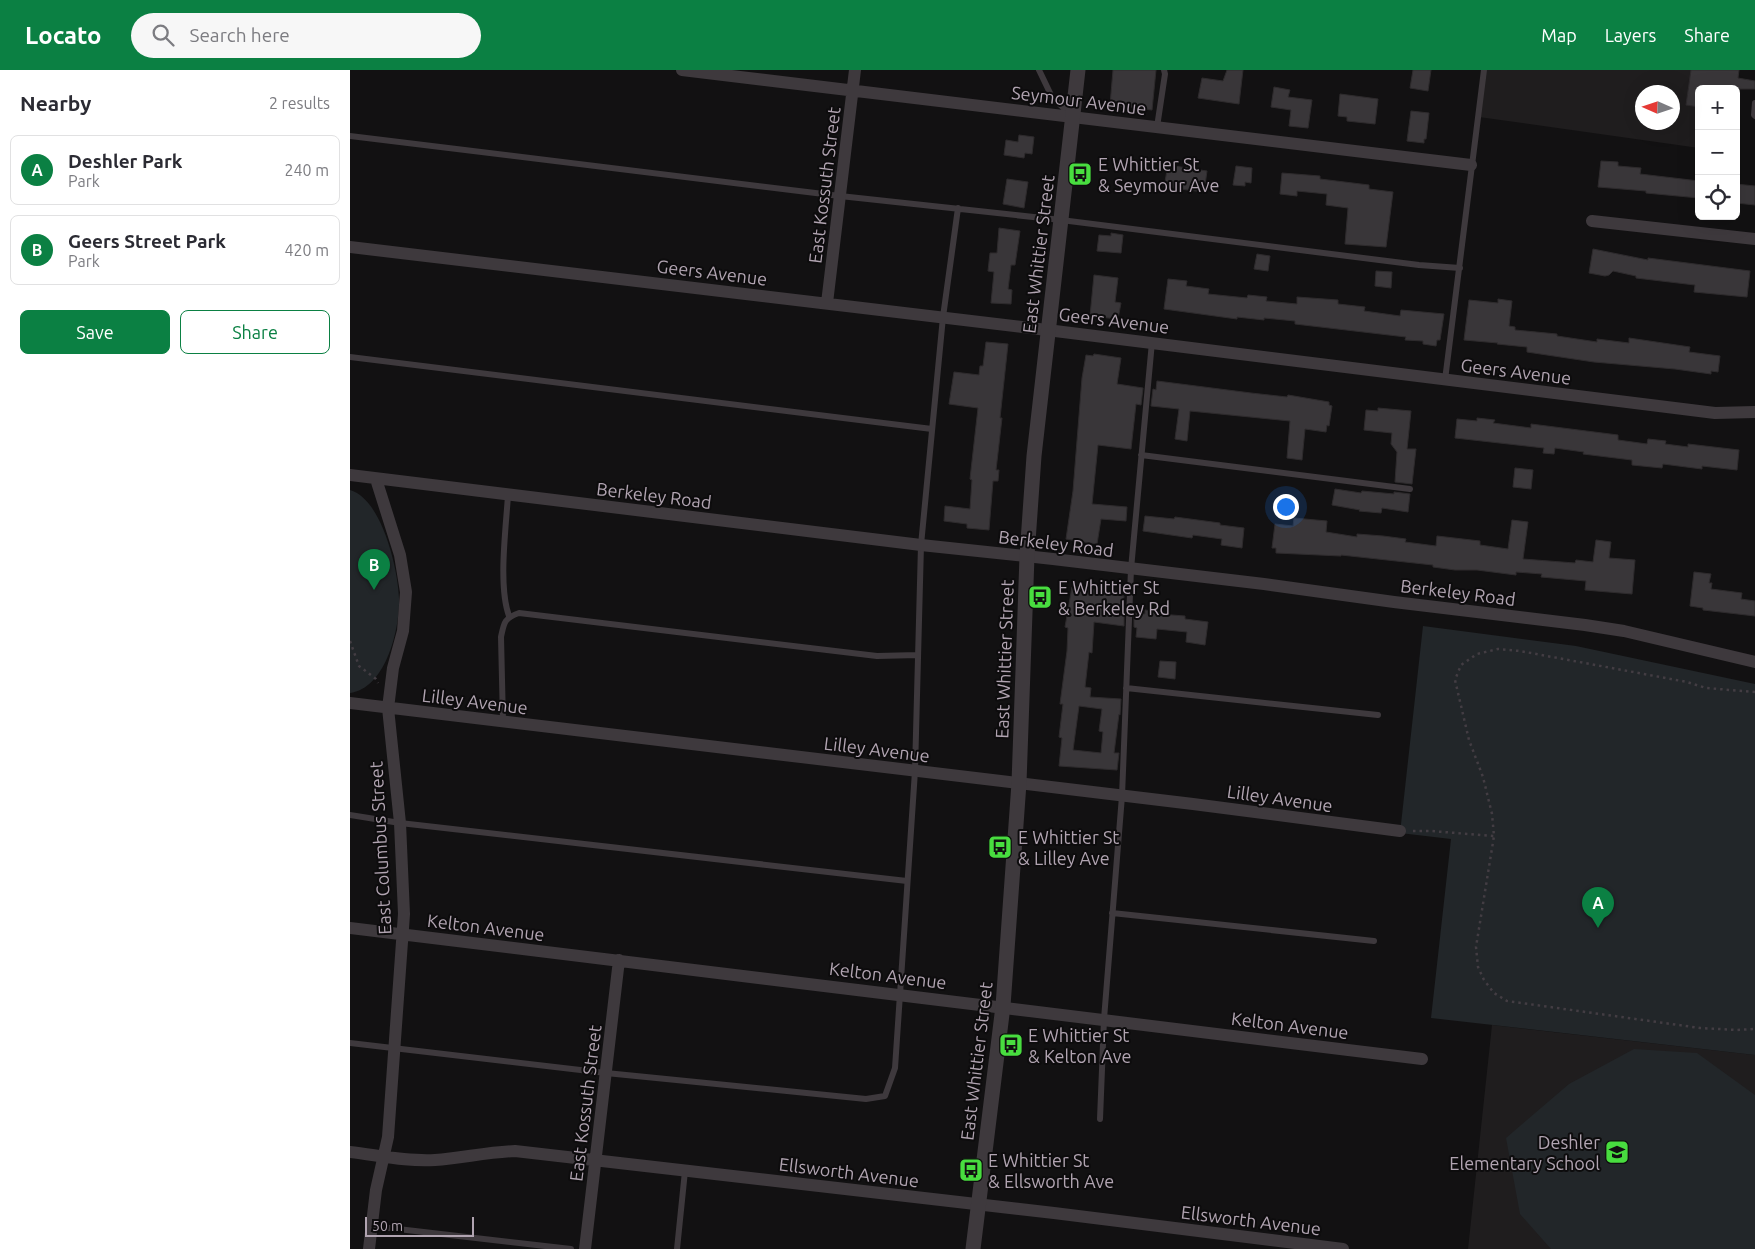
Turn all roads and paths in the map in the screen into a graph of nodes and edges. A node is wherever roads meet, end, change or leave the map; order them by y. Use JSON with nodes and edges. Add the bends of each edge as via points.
{"nodes":[{"id":1,"x":682,"y":70,"type":"edge"},
{"id":2,"x":855,"y":70,"type":"edge"},
{"id":3,"x":1039,"y":70,"type":"edge"},
{"id":4,"x":1078,"y":70,"type":"edge"},
{"id":5,"x":1164,"y":70,"type":"edge"},
{"id":6,"x":1484,"y":70,"type":"edge"},
{"id":7,"x":853,"y":90,"type":"junction"},
{"id":8,"x":1755,"y":103,"type":"edge"},
{"id":9,"x":1755,"y":116,"type":"edge"},
{"id":10,"x":1073,"y":117,"type":"junction"},
{"id":11,"x":1157,"y":127,"type":"junction"},
{"id":12,"x":350,"y":136,"type":"edge"},
{"id":13,"x":1471,"y":165,"type":"junction"},
{"id":14,"x":840,"y":196,"type":"junction"},
{"id":15,"x":958,"y":208,"type":"junction"},
{"id":16,"x":1061,"y":220,"type":"junction"},
{"id":17,"x":1592,"y":221,"type":"dead end"},
{"id":18,"x":1755,"y":239,"type":"edge"},
{"id":19,"x":350,"y":247,"type":"edge"},
{"id":20,"x":1460,"y":268,"type":"junction"},
{"id":21,"x":827,"y":303,"type":"junction"},
{"id":22,"x":943,"y":317,"type":"junction"},
{"id":23,"x":1047,"y":330,"type":"junction"},
{"id":24,"x":1152,"y":342,"type":"junction"},
{"id":25,"x":350,"y":357,"type":"edge"},
{"id":26,"x":1445,"y":380,"type":"junction"},
{"id":27,"x":1755,"y":412,"type":"edge"},
{"id":28,"x":932,"y":429,"type":"junction"},
{"id":29,"x":1141,"y":455,"type":"junction"},
{"id":30,"x":350,"y":476,"type":"edge"},
{"id":31,"x":376,"y":479,"type":"junction"},
{"id":32,"x":1410,"y":489,"type":"dead end"},
{"id":33,"x":508,"y":495,"type":"junction"},
{"id":34,"x":921,"y":545,"type":"junction"},
{"id":35,"x":1027,"y":556,"type":"junction"},
{"id":36,"x":1131,"y":569,"type":"junction"},
{"id":37,"x":509,"y":616,"type":"junction"},
{"id":38,"x":350,"y":641,"type":"edge"},
{"id":39,"x":918,"y":655,"type":"junction"},
{"id":40,"x":1755,"y":662,"type":"edge"},
{"id":41,"x":379,"y":686,"type":"dead end"},
{"id":42,"x":1126,"y":688,"type":"junction"},
{"id":43,"x":1755,"y":692,"type":"edge"},
{"id":44,"x":350,"y":703,"type":"edge"},
{"id":45,"x":388,"y":708,"type":"junction"},
{"id":46,"x":1378,"y":715,"type":"dead end"},
{"id":47,"x":503,"y":722,"type":"junction"},
{"id":48,"x":915,"y":771,"type":"junction"},
{"id":49,"x":1019,"y":783,"type":"junction"},
{"id":50,"x":1122,"y":796,"type":"junction"},
{"id":51,"x":350,"y":815,"type":"edge"},
{"id":52,"x":400,"y":823,"type":"junction"},
{"id":53,"x":1400,"y":831,"type":"joint"},
{"id":54,"x":1494,"y":836,"type":"junction"},
{"id":55,"x":908,"y":881,"type":"junction"},
{"id":56,"x":1112,"y":913,"type":"junction"},
{"id":57,"x":350,"y":928,"type":"edge"},
{"id":58,"x":403,"y":935,"type":"junction"},
{"id":59,"x":1374,"y":941,"type":"dead end"},
{"id":60,"x":619,"y":960,"type":"junction"},
{"id":61,"x":900,"y":994,"type":"junction"},
{"id":62,"x":1003,"y":1006,"type":"junction"},
{"id":63,"x":1104,"y":1019,"type":"junction"},
{"id":64,"x":1755,"y":1030,"type":"edge"},
{"id":65,"x":350,"y":1042,"type":"edge"},
{"id":66,"x":395,"y":1048,"type":"junction"},
{"id":67,"x":1422,"y":1059,"type":"dead end"},
{"id":68,"x":606,"y":1073,"type":"junction"},
{"id":69,"x":1100,"y":1118,"type":"dead end"},
{"id":70,"x":350,"y":1152,"type":"edge"},
{"id":71,"x":384,"y":1156,"type":"junction"},
{"id":72,"x":596,"y":1160,"type":"junction"},
{"id":73,"x":685,"y":1171,"type":"junction"},
{"id":74,"x":978,"y":1205,"type":"junction"},
{"id":75,"x":372,"y":1226,"type":"junction"},
{"id":76,"x":369,"y":1249,"type":"edge"},
{"id":77,"x":571,"y":1249,"type":"edge"},
{"id":78,"x":585,"y":1249,"type":"edge"},
{"id":79,"x":677,"y":1249,"type":"edge"},
{"id":80,"x":973,"y":1249,"type":"edge"},
{"id":81,"x":1343,"y":1249,"type":"edge"}],
"edges":[{"from":1,"to":7,"type":"street","name":"Seymour Avenue"},
{"from":2,"to":7,"type":"street","name":"East Kossuth Street"},
{"from":3,"to":10,"type":"lane","via":[[1052,97]]},
{"from":4,"to":10,"type":"street","name":"East Whittier Street"},
{"from":5,"to":11,"type":"lane"},
{"from":6,"to":13,"type":"lane"},
{"from":7,"to":10,"type":"street","name":"Seymour Avenue"},
{"from":7,"to":14,"type":"street","name":"East Kossuth Street"},
{"from":8,"to":9,"type":"lane"},
{"from":10,"to":11,"type":"street","name":"Seymour Avenue"},
{"from":10,"to":16,"type":"street","name":"East Whittier Street"},
{"from":11,"to":13,"type":"street","name":"Seymour Avenue"},
{"from":12,"to":14,"type":"lane"},
{"from":13,"to":20,"type":"lane"},
{"from":14,"to":15,"type":"lane"},
{"from":14,"to":21,"type":"street","name":"East Kossuth Street"},
{"from":15,"to":16,"type":"lane"},
{"from":15,"to":22,"type":"lane"},
{"from":16,"to":20,"type":"lane"},
{"from":16,"to":23,"type":"street","name":"East Whittier Street"},
{"from":17,"to":18,"type":"street"},
{"from":19,"to":21,"type":"street","name":"Geers Avenue"},
{"from":20,"to":26,"type":"lane"},
{"from":21,"to":22,"type":"street","name":"Geers Avenue"},
{"from":22,"to":23,"type":"street","name":"Geers Avenue"},
{"from":22,"to":28,"type":"lane"},
{"from":23,"to":24,"type":"street","name":"Geers Avenue"},
{"from":23,"to":35,"type":"street","name":"East Whittier Street"},
{"from":24,"to":26,"type":"street","name":"Geers Avenue"},
{"from":24,"to":29,"type":"lane"},
{"from":25,"to":28,"type":"lane"},
{"from":26,"to":27,"type":"street","name":"Geers Avenue","via":[[1715,413]]},
{"from":28,"to":34,"type":"lane"},
{"from":29,"to":32,"type":"lane"},
{"from":29,"to":36,"type":"lane"},
{"from":30,"to":31,"type":"street","name":"Berkeley Road"},
{"from":31,"to":33,"type":"street","name":"Berkeley Road"},
{"from":31,"to":45,"type":"street","name":"East Columbus Street","via":[[400,555],[406,592],[403,631],[393,668]]},
{"from":33,"to":34,"type":"street","name":"Berkeley Road"},
{"from":33,"to":37,"type":"lane","via":[[504,583]]},
{"from":34,"to":35,"type":"street","name":"Berkeley Road"},
{"from":34,"to":39,"type":"lane"},
{"from":35,"to":36,"type":"street","name":"Berkeley Road"},
{"from":35,"to":49,"type":"street","name":"East Whittier Street"},
{"from":36,"to":40,"type":"street","name":"Berkeley Road","via":[[1585,625]]},
{"from":36,"to":42,"type":"lane"},
{"from":37,"to":39,"type":"lane","via":[[535,614],[877,656]]},
{"from":37,"to":47,"type":"lane","via":[[503,624],[501,637]]},
{"from":38,"to":41,"type":"path","via":[[360,666],[376,679]]},
{"from":39,"to":48,"type":"lane"},
{"from":42,"to":46,"type":"lane"},
{"from":42,"to":50,"type":"lane"},
{"from":43,"to":54,"type":"path","via":[[1706,688],[1520,651],[1498,649],[1477,654],[1461,665],[1455,680],[1469,740],[1483,777]]},
{"from":44,"to":45,"type":"street","name":"Lilley Avenue"},
{"from":45,"to":47,"type":"street","name":"Lilley Avenue"},
{"from":45,"to":52,"type":"street","name":"East Columbus Street"},
{"from":47,"to":48,"type":"street","name":"Lilley Avenue"},
{"from":48,"to":49,"type":"street","name":"Lilley Avenue"},
{"from":48,"to":55,"type":"lane"},
{"from":49,"to":50,"type":"street","name":"Lilley Avenue"},
{"from":49,"to":62,"type":"street","name":"East Whittier Street"},
{"from":50,"to":53,"type":"street","name":"Lilley Avenue"},
{"from":50,"to":56,"type":"lane"},
{"from":51,"to":52,"type":"lane"},
{"from":52,"to":55,"type":"lane"},
{"from":52,"to":58,"type":"street","name":"East Columbus Street"},
{"from":53,"to":54,"type":"path"},
{"from":54,"to":64,"type":"path","via":[[1476,947],[1478,967],[1494,993],[1507,1001],[1671,1024]]},
{"from":55,"to":61,"type":"lane"},
{"from":56,"to":59,"type":"lane"},
{"from":56,"to":63,"type":"lane"},
{"from":57,"to":58,"type":"street","name":"Kelton Avenue"},
{"from":58,"to":60,"type":"street","name":"Kelton Avenue"},
{"from":58,"to":66,"type":"street","name":"East Columbus Street"},
{"from":60,"to":61,"type":"street","name":"Kelton Avenue"},
{"from":60,"to":68,"type":"street","name":"East Kossuth Street"},
{"from":61,"to":62,"type":"street","name":"Kelton Avenue"},
{"from":61,"to":68,"type":"lane","via":[[895,1068],[885,1096],[866,1099]]},
{"from":62,"to":63,"type":"street","name":"Kelton Avenue"},
{"from":62,"to":74,"type":"street","name":"East Whittier Street"},
{"from":63,"to":67,"type":"street","name":"Kelton Avenue"},
{"from":63,"to":69,"type":"lane"},
{"from":65,"to":66,"type":"lane"},
{"from":66,"to":68,"type":"lane"},
{"from":66,"to":71,"type":"street","name":"East Columbus Street"},
{"from":68,"to":72,"type":"street","name":"East Kossuth Street"},
{"from":70,"to":71,"type":"street","name":"Ellsworth Avenue"},
{"from":71,"to":72,"type":"street","name":"Ellsworth Avenue","via":[[435,1160],[515,1151]]},
{"from":71,"to":75,"type":"street","name":"East Columbus Street"},
{"from":72,"to":73,"type":"street","name":"Ellsworth Avenue"},
{"from":72,"to":78,"type":"street","name":"East Kossuth Street"},
{"from":73,"to":74,"type":"street","name":"Ellsworth Avenue"},
{"from":73,"to":79,"type":"lane"},
{"from":74,"to":80,"type":"street","name":"East Whittier Street"},
{"from":74,"to":81,"type":"street","name":"Ellsworth Avenue"},
{"from":75,"to":76,"type":"street","name":"East Columbus Street"},
{"from":75,"to":77,"type":"lane"}]}
